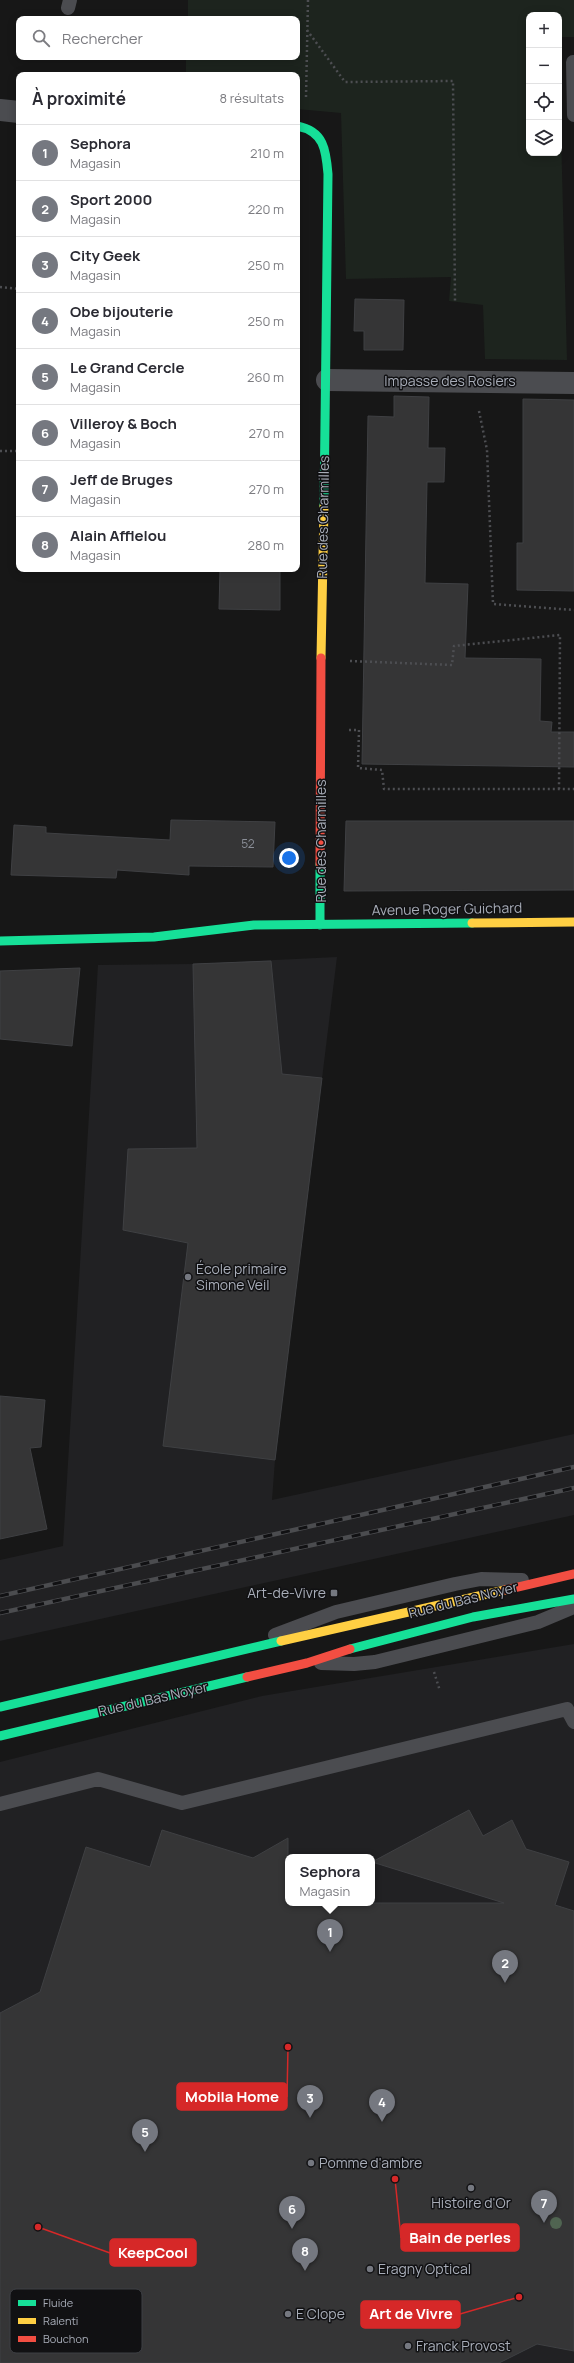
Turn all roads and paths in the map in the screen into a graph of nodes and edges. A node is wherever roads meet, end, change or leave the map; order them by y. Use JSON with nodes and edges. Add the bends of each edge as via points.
{"nodes":[{"id":1,"x":308,"y":0,"type":"edge"},
{"id":2,"x":307,"y":30,"type":"junction"},
{"id":3,"x":573,"y":62,"type":"dead end"},
{"id":4,"x":0,"y":110,"type":"edge"},
{"id":5,"x":16,"y":112,"type":"edge"},
{"id":6,"x":574,"y":115,"type":"edge"},
{"id":7,"x":301,"y":126,"type":"edge"},
{"id":8,"x":0,"y":287,"type":"edge"},
{"id":9,"x":16,"y":289,"type":"edge"},
{"id":10,"x":455,"y":301,"type":"dead end"},
{"id":11,"x":327,"y":380,"type":"junction"},
{"id":12,"x":477,"y":381,"type":"junction"},
{"id":13,"x":574,"y":383,"type":"edge"},
{"id":14,"x":0,"y":451,"type":"edge"},
{"id":15,"x":16,"y":451,"type":"edge"},
{"id":16,"x":574,"y":610,"type":"edge"},
{"id":17,"x":321,"y":660,"type":"junction"},
{"id":18,"x":321,"y":729,"type":"junction"},
{"id":19,"x":559,"y":789,"type":"junction"},
{"id":20,"x":574,"y":789,"type":"edge"},
{"id":21,"x":574,"y":922,"type":"edge"},
{"id":22,"x":320,"y":925,"type":"junction"},
{"id":23,"x":0,"y":941,"type":"edge"},
{"id":24,"x":574,"y":1574,"type":"edge"},
{"id":25,"x":543,"y":1580,"type":"junction"},
{"id":26,"x":574,"y":1599,"type":"edge"},
{"id":27,"x":574,"y":1607,"type":"edge"},
{"id":28,"x":243,"y":1648,"type":"junction"},
{"id":29,"x":307,"y":1663,"type":"junction"},
{"id":30,"x":433,"y":1670,"type":"dead end"},
{"id":31,"x":440,"y":1691,"type":"dead end"},
{"id":32,"x":0,"y":1707,"type":"edge"},
{"id":33,"x":574,"y":1722,"type":"edge"},
{"id":34,"x":0,"y":1736,"type":"edge"},
{"id":35,"x":0,"y":1804,"type":"edge"}],
"edges":[{"from":1,"to":2,"type":"path"},
{"from":2,"to":7,"type":"path"},
{"from":2,"to":10,"type":"path","via":[[345,82],[453,81]]},
{"from":3,"to":6,"type":"lane"},
{"from":4,"to":5,"type":"street"},
{"from":7,"to":11,"type":"street","name":"Rue des Charmilles","via":[[318,134],[325,148],[327,164]]},
{"from":8,"to":9,"type":"path"},
{"from":11,"to":12,"type":"street","name":"Impasse des Rosiers"},
{"from":11,"to":17,"type":"street","name":"Rue des Charmilles"},
{"from":12,"to":13,"type":"street","name":"Impasse des Rosiers"},
{"from":12,"to":16,"type":"path","via":[[479,417],[487,450],[493,604]]},
{"from":14,"to":15,"type":"path"},
{"from":17,"to":18,"type":"street","name":"Rue des Charmilles"},
{"from":17,"to":19,"type":"path","via":[[452,665],[454,646],[560,635]]},
{"from":18,"to":19,"type":"path","via":[[359,730],[358,768],[382,770],[384,789]]},
{"from":18,"to":22,"type":"street","name":"Rue des Charmilles"},
{"from":19,"to":20,"type":"path"},
{"from":21,"to":22,"type":"street","name":"Avenue Roger Guichard"},
{"from":22,"to":23,"type":"street","name":"Avenue Roger Guichard","via":[[254,925],[154,937]]},
{"from":24,"to":25,"type":"street","name":"Rue du Bas Noyer"},
{"from":25,"to":28,"type":"street","name":"Rue du Bas Noyer","via":[[342,1630]]},
{"from":25,"to":28,"type":"lane","name":"Rue du Bas Noyer","via":[[481,1579],[455,1584],[336,1612],[307,1621]]},
{"from":26,"to":29,"type":"street","name":"Rue du Bas Noyer","via":[[486,1615],[350,1649]]},
{"from":27,"to":29,"type":"lane","name":"Rue du Bas Noyer","via":[[538,1622],[375,1662]]},
{"from":28,"to":32,"type":"street","name":"Rue du Bas Noyer"},
{"from":29,"to":34,"type":"street","name":"Rue du Bas Noyer"},
{"from":30,"to":31,"type":"path"},
{"from":33,"to":35,"type":"lane","via":[[567,1709],[182,1803],[98,1779]]}]}
